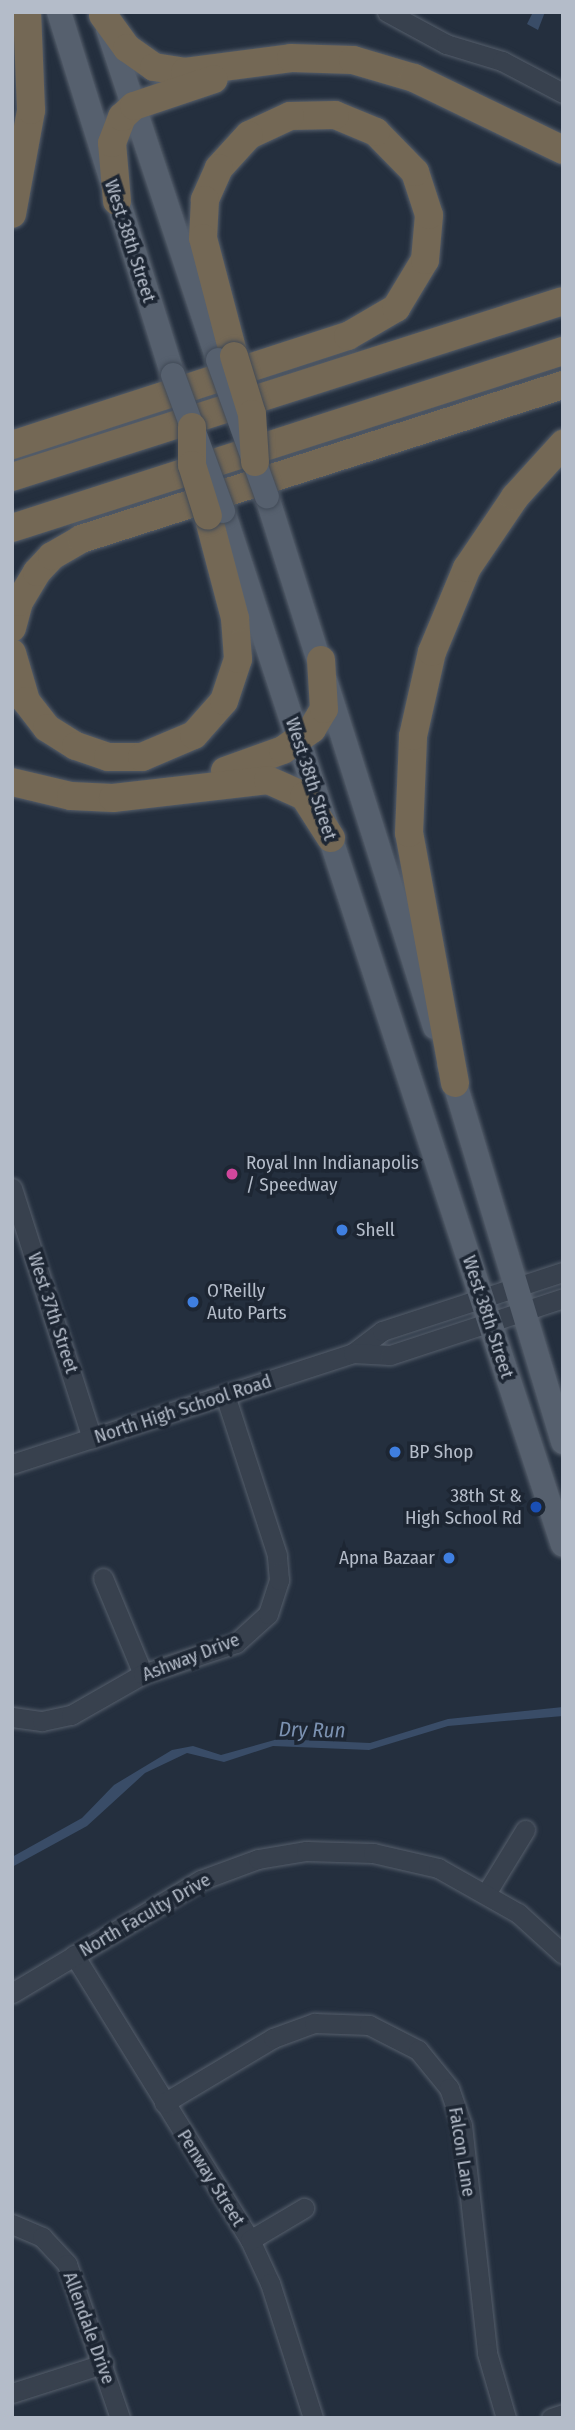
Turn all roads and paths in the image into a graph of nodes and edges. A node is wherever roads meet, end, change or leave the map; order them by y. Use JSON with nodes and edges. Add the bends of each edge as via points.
{"nodes":[{"id":1,"x":27,"y":12,"type":"edge"},
{"id":2,"x":59,"y":12,"type":"edge"},
{"id":3,"x":387,"y":12,"type":"edge"},
{"id":4,"x":103,"y":14,"type":"edge"},
{"id":5,"x":248,"y":63,"type":"junction"},
{"id":6,"x":563,"y":93,"type":"edge"},
{"id":7,"x":134,"y":106,"type":"junction"},
{"id":8,"x":563,"y":150,"type":"edge"},
{"id":9,"x":117,"y":201,"type":"junction"},
{"id":10,"x":12,"y":214,"type":"edge"},
{"id":11,"x":563,"y":301,"type":"edge"},
{"id":12,"x":563,"y":351,"type":"edge"},
{"id":13,"x":226,"y":358,"type":"junction"},
{"id":14,"x":563,"y":385,"type":"edge"},
{"id":15,"x":192,"y":427,"type":"joint"},
{"id":16,"x":563,"y":444,"type":"edge"},
{"id":17,"x":12,"y":445,"type":"edge"},
{"id":18,"x":255,"y":462,"type":"joint"},
{"id":19,"x":12,"y":477,"type":"edge"},
{"id":20,"x":216,"y":514,"type":"junction"},
{"id":21,"x":12,"y":528,"type":"edge"},
{"id":22,"x":12,"y":628,"type":"edge"},
{"id":23,"x":12,"y":653,"type":"edge"},
{"id":24,"x":321,"y":660,"type":"junction"},
{"id":25,"x":299,"y":740,"type":"junction"},
{"id":26,"x":12,"y":782,"type":"edge"},
{"id":27,"x":184,"y":790,"type":"junction"},
{"id":28,"x":331,"y":838,"type":"junction"},
{"id":29,"x":455,"y":1083,"type":"junction"},
{"id":30,"x":12,"y":1188,"type":"edge"},
{"id":31,"x":18,"y":1228,"type":"edge"},
{"id":32,"x":563,"y":1272,"type":"edge"},
{"id":33,"x":517,"y":1287,"type":"junction"},
{"id":34,"x":481,"y":1298,"type":"junction"},
{"id":35,"x":563,"y":1298,"type":"edge"},
{"id":36,"x":521,"y":1312,"type":"junction"},
{"id":37,"x":489,"y":1322,"type":"junction"},
{"id":38,"x":353,"y":1353,"type":"junction"},
{"id":39,"x":225,"y":1395,"type":"junction"},
{"id":40,"x":92,"y":1439,"type":"junction"},
{"id":41,"x":563,"y":1442,"type":"edge"},
{"id":42,"x":12,"y":1464,"type":"edge"},
{"id":43,"x":563,"y":1545,"type":"edge"},
{"id":44,"x":103,"y":1578,"type":"dead end"},
{"id":45,"x":143,"y":1674,"type":"junction"},
{"id":46,"x":12,"y":1717,"type":"edge"},
{"id":47,"x":525,"y":1830,"type":"dead end"},
{"id":48,"x":487,"y":1892,"type":"junction"},
{"id":49,"x":563,"y":1954,"type":"edge"},
{"id":50,"x":74,"y":1955,"type":"junction"},
{"id":51,"x":12,"y":1993,"type":"edge"},
{"id":52,"x":164,"y":2103,"type":"junction"},
{"id":53,"x":303,"y":2208,"type":"dead end"},
{"id":54,"x":12,"y":2224,"type":"edge"},
{"id":55,"x":250,"y":2240,"type":"junction"},
{"id":56,"x":103,"y":2364,"type":"junction"},
{"id":57,"x":12,"y":2393,"type":"edge"},
{"id":58,"x":563,"y":2414,"type":"edge"},
{"id":59,"x":120,"y":2418,"type":"edge"},
{"id":60,"x":313,"y":2418,"type":"edge"},
{"id":61,"x":506,"y":2418,"type":"edge"},
{"id":62,"x":551,"y":2418,"type":"edge"}],
"edges":[{"from":1,"to":10,"type":"highway","via":[[31,110]]},
{"from":2,"to":9,"type":"main road","name":"West 38th Street"},
{"from":3,"to":6,"type":"street","via":[[446,44],[502,61]]},
{"from":4,"to":5,"type":"highway","via":[[127,48],[154,67],[185,72]]},
{"from":4,"to":7,"type":"main road"},
{"from":5,"to":7,"type":"highway"},
{"from":5,"to":8,"type":"highway","via":[[291,58],[371,64],[414,78]]},
{"from":7,"to":9,"type":"highway","via":[[113,134]]},
{"from":7,"to":13,"type":"main road"},
{"from":9,"to":15,"type":"main road","name":"West 38th Street","bridge":true},
{"from":11,"to":19,"type":"highway"},
{"from":12,"to":21,"type":"highway"},
{"from":13,"to":17,"type":"highway","via":[[203,238],[205,200],[219,168],[249,135],[290,116],[335,115],[376,132],[415,172],[429,215],[425,260],[396,308],[348,336]]},
{"from":13,"to":18,"type":"highway","bridge":true,"via":[[252,414]]},
{"from":14,"to":22,"type":"highway","via":[[81,539],[52,556],[37,572],[19,602]]},
{"from":15,"to":20,"type":"highway","bridge":true,"via":[[192,465]]},
{"from":16,"to":29,"type":"highway","via":[[515,497],[467,568],[432,652],[413,736],[409,833]]},
{"from":18,"to":24,"type":"main road","name":"West 38th Street","bridge":true},
{"from":20,"to":23,"type":"highway","via":[[236,618],[238,659],[223,701],[194,735],[142,757],[108,757],[76,746],[47,728],[26,701]]},
{"from":20,"to":25,"type":"main road","name":"West 38th Street"},
{"from":24,"to":25,"type":"highway","via":[[324,709]]},
{"from":24,"to":29,"type":"main road","name":"West 38th Street"},
{"from":25,"to":27,"type":"highway"},
{"from":25,"to":28,"type":"main road","name":"West 38th Street"},
{"from":26,"to":27,"type":"highway","via":[[92,798]]},
{"from":27,"to":28,"type":"highway","via":[[251,778],[268,780],[304,796]]},
{"from":28,"to":34,"type":"main road","name":"West 38th Street"},
{"from":29,"to":33,"type":"main road","name":"West 38th Street"},
{"from":30,"to":31,"type":"street","name":"West 37th Street"},
{"from":31,"to":40,"type":"street","name":"West 37th Street"},
{"from":32,"to":33,"type":"street","name":"North High School Road"},
{"from":33,"to":34,"type":"street","name":"North High School Road"},
{"from":33,"to":36,"type":"main road","name":"West 38th Street"},
{"from":34,"to":37,"type":"main road","name":"West 38th Street"},
{"from":34,"to":38,"type":"street","name":"North High School Road","via":[[382,1331]]},
{"from":35,"to":36,"type":"street","name":"North High School Road"},
{"from":36,"to":37,"type":"street","name":"North High School Road"},
{"from":36,"to":41,"type":"main road","name":"West 38th Street"},
{"from":37,"to":38,"type":"street","name":"North High School Road","via":[[390,1355]]},
{"from":37,"to":43,"type":"main road","name":"West 38th Street"},
{"from":38,"to":39,"type":"street","name":"North High School Road"},
{"from":39,"to":40,"type":"street","name":"North High School Road"},
{"from":39,"to":45,"type":"street","name":"Ashway Drive","via":[[277,1555],[275,1598],[264,1619],[241,1640]]},
{"from":40,"to":42,"type":"street","name":"North High School Road"},
{"from":44,"to":45,"type":"street"},
{"from":45,"to":46,"type":"street","name":"Ashway Drive","via":[[66,1717],[42,1721]]},
{"from":47,"to":48,"type":"street"},
{"from":48,"to":49,"type":"street","name":"North Faculty Drive"},
{"from":48,"to":50,"type":"street","name":"North Faculty Drive","via":[[455,1874],[402,1858],[348,1850],[281,1854],[201,1880]]},
{"from":50,"to":51,"type":"street","name":"North Faculty Drive"},
{"from":50,"to":52,"type":"street","name":"Penway Street"},
{"from":52,"to":55,"type":"street","name":"Penway Street"},
{"from":52,"to":61,"type":"street","name":"Falcon Lane","via":[[273,2038],[314,2023],[369,2025],[418,2050],[446,2082],[460,2118],[487,2353]]},
{"from":53,"to":55,"type":"street"},
{"from":54,"to":56,"type":"street","name":"Allendale Drive","via":[[42,2237],[67,2264]]},
{"from":55,"to":60,"type":"street","name":"Penway Street","via":[[270,2283]]},
{"from":56,"to":57,"type":"street"},
{"from":56,"to":59,"type":"street","name":"Allendale Drive"},
{"from":58,"to":62,"type":"street"}]}
